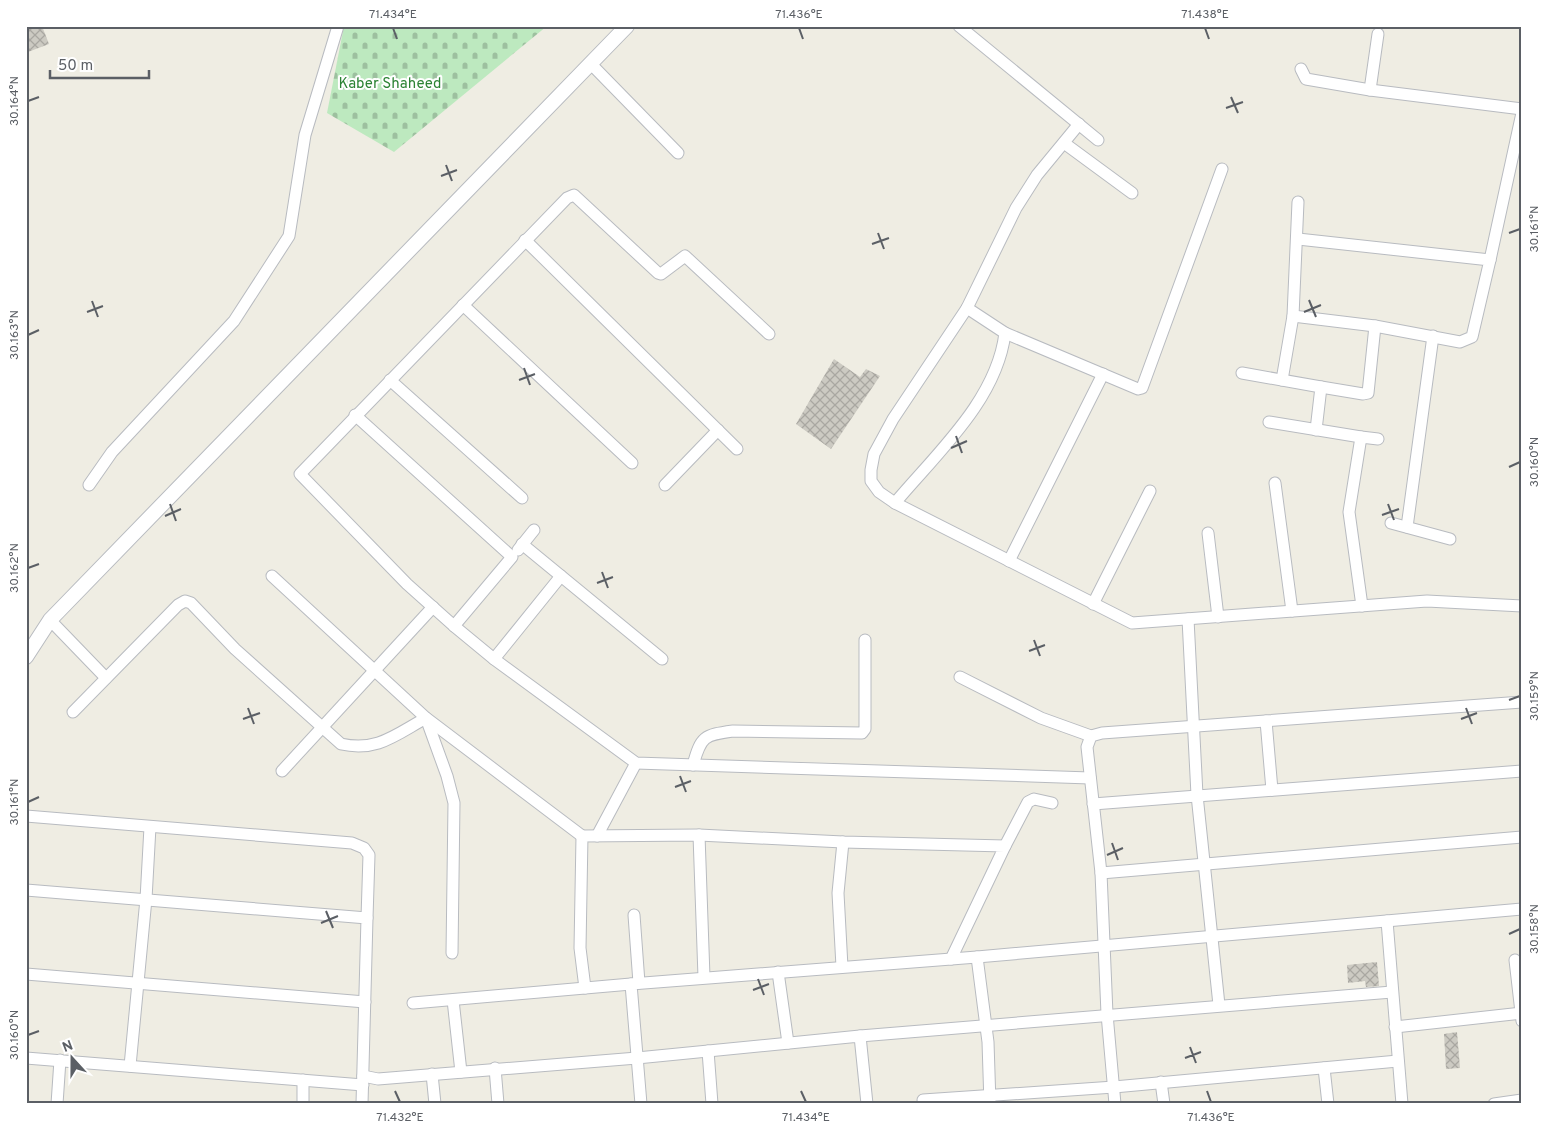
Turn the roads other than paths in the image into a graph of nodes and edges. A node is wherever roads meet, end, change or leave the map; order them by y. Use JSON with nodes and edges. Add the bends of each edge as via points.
{"nodes":[{"id":1,"x":338,"y":26,"type":"edge"},
{"id":2,"x":627,"y":26,"type":"edge"},
{"id":3,"x":960,"y":26,"type":"edge"},
{"id":4,"x":1378,"y":34,"type":"dead end"},
{"id":5,"x":591,"y":64,"type":"junction"},
{"id":6,"x":1301,"y":69,"type":"dead end"},
{"id":7,"x":1370,"y":90,"type":"junction"},
{"id":8,"x":1522,"y":108,"type":"edge"},
{"id":9,"x":1522,"y":113,"type":"edge"},
{"id":10,"x":1079,"y":124,"type":"junction"},
{"id":11,"x":1098,"y":140,"type":"dead end"},
{"id":12,"x":1064,"y":143,"type":"junction"},
{"id":13,"x":678,"y":153,"type":"dead end"},
{"id":14,"x":1222,"y":170,"type":"dead end"},
{"id":15,"x":1132,"y":193,"type":"dead end"},
{"id":16,"x":1298,"y":202,"type":"dead end"},
{"id":17,"x":1298,"y":239,"type":"junction"},
{"id":18,"x":525,"y":240,"type":"junction"},
{"id":19,"x":1490,"y":260,"type":"junction"},
{"id":20,"x":463,"y":305,"type":"junction"},
{"id":21,"x":967,"y":308,"type":"junction"},
{"id":22,"x":1293,"y":316,"type":"junction"},
{"id":23,"x":1375,"y":326,"type":"junction"},
{"id":24,"x":1005,"y":333,"type":"junction"},
{"id":25,"x":769,"y":334,"type":"dead end"},
{"id":26,"x":1433,"y":336,"type":"junction"},
{"id":27,"x":1242,"y":373,"type":"dead end"},
{"id":28,"x":1103,"y":374,"type":"junction"},
{"id":29,"x":390,"y":380,"type":"junction"},
{"id":30,"x":1282,"y":380,"type":"junction"},
{"id":31,"x":1321,"y":387,"type":"junction"},
{"id":32,"x":355,"y":415,"type":"junction"},
{"id":33,"x":1268,"y":422,"type":"dead end"},
{"id":34,"x":718,"y":430,"type":"junction"},
{"id":35,"x":1316,"y":430,"type":"junction"},
{"id":36,"x":1361,"y":437,"type":"junction"},
{"id":37,"x":1378,"y":439,"type":"dead end"},
{"id":38,"x":737,"y":448,"type":"dead end"},
{"id":39,"x":632,"y":463,"type":"dead end"},
{"id":40,"x":1275,"y":483,"type":"dead end"},
{"id":41,"x":665,"y":485,"type":"dead end"},
{"id":42,"x":89,"y":486,"type":"dead end"},
{"id":43,"x":1150,"y":491,"type":"dead end"},
{"id":44,"x":522,"y":498,"type":"dead end"},
{"id":45,"x":895,"y":504,"type":"junction"},
{"id":46,"x":1391,"y":523,"type":"dead end"},
{"id":47,"x":1407,"y":527,"type":"junction"},
{"id":48,"x":534,"y":530,"type":"dead end"},
{"id":49,"x":1208,"y":533,"type":"dead end"},
{"id":50,"x":1450,"y":539,"type":"dead end"},
{"id":51,"x":522,"y":544,"type":"junction"},
{"id":52,"x":512,"y":557,"type":"junction"},
{"id":53,"x":1009,"y":562,"type":"junction"},
{"id":54,"x":272,"y":576,"type":"dead end"},
{"id":55,"x":561,"y":576,"type":"junction"},
{"id":56,"x":1093,"y":604,"type":"junction"},
{"id":57,"x":1362,"y":606,"type":"junction"},
{"id":58,"x":1522,"y":606,"type":"edge"},
{"id":59,"x":433,"y":607,"type":"junction"},
{"id":60,"x":1292,"y":611,"type":"junction"},
{"id":61,"x":1218,"y":617,"type":"junction"},
{"id":62,"x":1188,"y":619,"type":"junction"},
{"id":63,"x":50,"y":620,"type":"junction"},
{"id":64,"x":454,"y":626,"type":"junction"},
{"id":65,"x":865,"y":640,"type":"dead end"},
{"id":66,"x":26,"y":657,"type":"edge"},
{"id":67,"x":494,"y":659,"type":"junction"},
{"id":68,"x":662,"y":659,"type":"dead end"},
{"id":69,"x":373,"y":670,"type":"junction"},
{"id":70,"x":960,"y":677,"type":"dead end"},
{"id":71,"x":106,"y":678,"type":"junction"},
{"id":72,"x":1522,"y":702,"type":"edge"},
{"id":73,"x":73,"y":712,"type":"dead end"},
{"id":74,"x":426,"y":718,"type":"junction"},
{"id":75,"x":1266,"y":721,"type":"junction"},
{"id":76,"x":321,"y":727,"type":"junction"},
{"id":77,"x":1193,"y":727,"type":"junction"},
{"id":78,"x":1091,"y":736,"type":"junction"},
{"id":79,"x":636,"y":763,"type":"junction"},
{"id":80,"x":693,"y":765,"type":"junction"},
{"id":81,"x":282,"y":771,"type":"dead end"},
{"id":82,"x":1522,"y":771,"type":"edge"},
{"id":83,"x":1090,"y":778,"type":"junction"},
{"id":84,"x":1272,"y":790,"type":"junction"},
{"id":85,"x":1197,"y":795,"type":"junction"},
{"id":86,"x":1052,"y":803,"type":"dead end"},
{"id":87,"x":1093,"y":804,"type":"junction"},
{"id":88,"x":26,"y":816,"type":"edge"},
{"id":89,"x":150,"y":827,"type":"junction"},
{"id":90,"x":698,"y":835,"type":"junction"},
{"id":91,"x":582,"y":836,"type":"junction"},
{"id":92,"x":597,"y":836,"type":"junction"},
{"id":93,"x":1522,"y":837,"type":"edge"},
{"id":94,"x":843,"y":842,"type":"junction"},
{"id":95,"x":1005,"y":846,"type":"junction"},
{"id":96,"x":1202,"y":864,"type":"junction"},
{"id":97,"x":1101,"y":873,"type":"junction"},
{"id":98,"x":26,"y":890,"type":"edge"},
{"id":99,"x":146,"y":900,"type":"junction"},
{"id":100,"x":1522,"y":909,"type":"edge"},
{"id":101,"x":634,"y":916,"type":"dead end"},
{"id":102,"x":367,"y":918,"type":"junction"},
{"id":103,"x":1387,"y":921,"type":"junction"},
{"id":104,"x":1212,"y":936,"type":"junction"},
{"id":105,"x":1104,"y":946,"type":"junction"},
{"id":106,"x":452,"y":953,"type":"dead end"},
{"id":107,"x":977,"y":957,"type":"junction"},
{"id":108,"x":951,"y":959,"type":"junction"},
{"id":109,"x":1515,"y":960,"type":"dead end"},
{"id":110,"x":842,"y":967,"type":"junction"},
{"id":111,"x":778,"y":972,"type":"junction"},
{"id":112,"x":26,"y":974,"type":"edge"},
{"id":113,"x":704,"y":978,"type":"junction"},
{"id":114,"x":635,"y":983,"type":"junction"},
{"id":115,"x":138,"y":984,"type":"junction"},
{"id":116,"x":585,"y":988,"type":"junction"},
{"id":117,"x":1392,"y":992,"type":"junction"},
{"id":118,"x":453,"y":1000,"type":"junction"},
{"id":119,"x":365,"y":1002,"type":"junction"},
{"id":120,"x":413,"y":1003,"type":"dead end"},
{"id":121,"x":1218,"y":1005,"type":"junction"},
{"id":122,"x":1107,"y":1014,"type":"junction"},
{"id":123,"x":1521,"y":1016,"type":"edge"},
{"id":124,"x":986,"y":1026,"type":"junction"},
{"id":125,"x":1395,"y":1027,"type":"junction"},
{"id":126,"x":860,"y":1036,"type":"junction"},
{"id":127,"x":788,"y":1043,"type":"junction"},
{"id":128,"x":708,"y":1051,"type":"junction"},
{"id":129,"x":26,"y":1058,"type":"edge"},
{"id":130,"x":637,"y":1058,"type":"junction"},
{"id":131,"x":60,"y":1060,"type":"junction"},
{"id":132,"x":1398,"y":1061,"type":"junction"},
{"id":133,"x":130,"y":1066,"type":"junction"},
{"id":134,"x":495,"y":1068,"type":"junction"},
{"id":135,"x":1324,"y":1068,"type":"junction"},
{"id":136,"x":461,"y":1072,"type":"junction"},
{"id":137,"x":432,"y":1074,"type":"junction"},
{"id":138,"x":303,"y":1080,"type":"junction"},
{"id":139,"x":363,"y":1080,"type":"junction"},
{"id":140,"x":1162,"y":1082,"type":"junction"},
{"id":141,"x":1114,"y":1087,"type":"junction"},
{"id":142,"x":923,"y":1100,"type":"dead end"},
{"id":143,"x":990,"y":1100,"type":"edge"},
{"id":144,"x":1522,"y":1100,"type":"edge"},
{"id":145,"x":58,"y":1104,"type":"edge"},
{"id":146,"x":303,"y":1104,"type":"edge"},
{"id":147,"x":362,"y":1104,"type":"edge"},
{"id":148,"x":435,"y":1104,"type":"edge"},
{"id":149,"x":498,"y":1104,"type":"edge"},
{"id":150,"x":640,"y":1104,"type":"edge"},
{"id":151,"x":712,"y":1104,"type":"edge"},
{"id":152,"x":867,"y":1104,"type":"edge"},
{"id":153,"x":1115,"y":1104,"type":"edge"},
{"id":154,"x":1164,"y":1104,"type":"edge"},
{"id":155,"x":1328,"y":1104,"type":"edge"},
{"id":156,"x":1402,"y":1104,"type":"edge"},
{"id":157,"x":1494,"y":1104,"type":"edge"}],
"edges":[{"from":1,"to":42,"type":"street","via":[[305,135],[289,236],[234,321],[112,452]]},
{"from":2,"to":5,"type":"street"},
{"from":3,"to":10,"type":"street"},
{"from":4,"to":7,"type":"street"},
{"from":5,"to":13,"type":"street"},
{"from":5,"to":63,"type":"street"},
{"from":6,"to":7,"type":"street","via":[[1306,79]]},
{"from":7,"to":8,"type":"street"},
{"from":9,"to":19,"type":"street"},
{"from":10,"to":11,"type":"street"},
{"from":10,"to":12,"type":"street"},
{"from":12,"to":15,"type":"street"},
{"from":12,"to":21,"type":"street","via":[[1037,175],[1016,208]]},
{"from":14,"to":28,"type":"street","via":[[1142,388]]},
{"from":16,"to":17,"type":"street"},
{"from":17,"to":19,"type":"street"},
{"from":17,"to":22,"type":"street"},
{"from":18,"to":20,"type":"street"},
{"from":18,"to":25,"type":"street","via":[[566,198],[574,195],[658,273],[662,274],[685,256]]},
{"from":18,"to":34,"type":"street"},
{"from":19,"to":26,"type":"street","via":[[1472,337],[1460,342]]},
{"from":20,"to":29,"type":"street"},
{"from":20,"to":39,"type":"street"},
{"from":21,"to":24,"type":"street"},
{"from":21,"to":45,"type":"street","via":[[893,419],[874,454],[871,481]]},
{"from":22,"to":23,"type":"street"},
{"from":22,"to":30,"type":"street"},
{"from":23,"to":26,"type":"street"},
{"from":23,"to":31,"type":"street","via":[[1368,393]]},
{"from":24,"to":28,"type":"street"},
{"from":24,"to":45,"type":"street","via":[[1000,358],[989,384]]},
{"from":26,"to":47,"type":"street"},
{"from":27,"to":30,"type":"street"},
{"from":28,"to":53,"type":"street"},
{"from":29,"to":32,"type":"street"},
{"from":29,"to":44,"type":"street"},
{"from":30,"to":31,"type":"street"},
{"from":31,"to":35,"type":"street"},
{"from":32,"to":52,"type":"street"},
{"from":32,"to":59,"type":"street","via":[[300,474]]},
{"from":33,"to":35,"type":"street"},
{"from":34,"to":38,"type":"street"},
{"from":34,"to":41,"type":"street"},
{"from":35,"to":36,"type":"street"},
{"from":36,"to":37,"type":"street"},
{"from":36,"to":57,"type":"street","via":[[1348,512]]},
{"from":40,"to":60,"type":"street"},
{"from":43,"to":56,"type":"street"},
{"from":45,"to":53,"type":"street"},
{"from":46,"to":47,"type":"street"},
{"from":47,"to":50,"type":"street"},
{"from":48,"to":51,"type":"street"},
{"from":49,"to":61,"type":"street"},
{"from":51,"to":52,"type":"street"},
{"from":51,"to":55,"type":"street"},
{"from":52,"to":64,"type":"street"},
{"from":53,"to":56,"type":"street"},
{"from":54,"to":69,"type":"street"},
{"from":55,"to":67,"type":"street"},
{"from":55,"to":68,"type":"street"},
{"from":56,"to":62,"type":"street","via":[[1132,624]]},
{"from":57,"to":58,"type":"street","via":[[1428,601]]},
{"from":57,"to":60,"type":"street"},
{"from":59,"to":64,"type":"street"},
{"from":59,"to":69,"type":"street"},
{"from":60,"to":61,"type":"street"},
{"from":61,"to":62,"type":"street"},
{"from":62,"to":77,"type":"street"},
{"from":63,"to":66,"type":"street"},
{"from":63,"to":71,"type":"street"},
{"from":64,"to":67,"type":"street"},
{"from":65,"to":80,"type":"street","via":[[862,733],[715,733],[706,736],[699,744]]},
{"from":67,"to":79,"type":"street"},
{"from":69,"to":74,"type":"street"},
{"from":69,"to":76,"type":"street"},
{"from":70,"to":78,"type":"street","via":[[1041,718]]},
{"from":71,"to":73,"type":"street"},
{"from":71,"to":76,"type":"street","via":[[178,605],[184,601],[191,602],[235,648]]},
{"from":72,"to":75,"type":"street"},
{"from":74,"to":76,"type":"street","via":[[380,743],[359,748],[341,744]]},
{"from":74,"to":91,"type":"street"},
{"from":74,"to":106,"type":"street","via":[[454,803]]},
{"from":75,"to":77,"type":"street"},
{"from":75,"to":84,"type":"street"},
{"from":76,"to":81,"type":"street"},
{"from":77,"to":78,"type":"street"},
{"from":77,"to":85,"type":"street"},
{"from":78,"to":83,"type":"street","via":[[1087,748]]},
{"from":79,"to":80,"type":"street"},
{"from":79,"to":92,"type":"street"},
{"from":80,"to":83,"type":"street"},
{"from":82,"to":84,"type":"street"},
{"from":83,"to":87,"type":"street"},
{"from":84,"to":85,"type":"street"},
{"from":85,"to":87,"type":"street"},
{"from":85,"to":96,"type":"street"},
{"from":86,"to":95,"type":"street","via":[[1034,799],[1028,802]]},
{"from":87,"to":97,"type":"street"},
{"from":88,"to":89,"type":"street"},
{"from":89,"to":99,"type":"street"},
{"from":89,"to":102,"type":"street","via":[[352,843],[364,848],[370,855]]},
{"from":90,"to":92,"type":"street"},
{"from":90,"to":94,"type":"street"},
{"from":90,"to":113,"type":"street"},
{"from":91,"to":92,"type":"street"},
{"from":91,"to":116,"type":"street","via":[[580,948]]},
{"from":93,"to":96,"type":"street"},
{"from":94,"to":95,"type":"street"},
{"from":94,"to":110,"type":"street","via":[[838,892]]},
{"from":95,"to":108,"type":"street"},
{"from":96,"to":97,"type":"street"},
{"from":96,"to":104,"type":"street"},
{"from":97,"to":105,"type":"street"},
{"from":98,"to":99,"type":"street"},
{"from":99,"to":102,"type":"street"},
{"from":99,"to":115,"type":"street"},
{"from":100,"to":103,"type":"street"},
{"from":101,"to":114,"type":"street"},
{"from":102,"to":119,"type":"street"},
{"from":103,"to":104,"type":"street"},
{"from":103,"to":117,"type":"street"},
{"from":104,"to":105,"type":"street"},
{"from":104,"to":121,"type":"street"},
{"from":105,"to":107,"type":"street"},
{"from":105,"to":122,"type":"street"},
{"from":107,"to":108,"type":"street"},
{"from":107,"to":124,"type":"street"},
{"from":108,"to":110,"type":"street"},
{"from":109,"to":123,"type":"street"},
{"from":110,"to":111,"type":"street"},
{"from":111,"to":113,"type":"street"},
{"from":111,"to":127,"type":"street"},
{"from":112,"to":115,"type":"street"},
{"from":113,"to":114,"type":"street"},
{"from":114,"to":116,"type":"street"},
{"from":114,"to":130,"type":"street"},
{"from":115,"to":119,"type":"street"},
{"from":115,"to":133,"type":"street"},
{"from":116,"to":118,"type":"street"},
{"from":117,"to":121,"type":"street"},
{"from":117,"to":125,"type":"street"},
{"from":118,"to":120,"type":"street"},
{"from":118,"to":136,"type":"street"},
{"from":119,"to":139,"type":"street"},
{"from":121,"to":122,"type":"street"},
{"from":122,"to":124,"type":"street"},
{"from":122,"to":141,"type":"street"},
{"from":123,"to":125,"type":"street"},
{"from":124,"to":126,"type":"street"},
{"from":124,"to":143,"type":"street"},
{"from":125,"to":132,"type":"street"},
{"from":126,"to":127,"type":"street"},
{"from":126,"to":152,"type":"street"},
{"from":127,"to":128,"type":"street"},
{"from":128,"to":130,"type":"street"},
{"from":128,"to":151,"type":"street"},
{"from":129,"to":131,"type":"street"},
{"from":130,"to":134,"type":"street"},
{"from":130,"to":150,"type":"street"},
{"from":131,"to":133,"type":"street"},
{"from":131,"to":145,"type":"street"},
{"from":132,"to":135,"type":"street"},
{"from":132,"to":156,"type":"street"},
{"from":133,"to":138,"type":"street"},
{"from":134,"to":136,"type":"street"},
{"from":134,"to":149,"type":"street"},
{"from":135,"to":140,"type":"street"},
{"from":135,"to":155,"type":"street"},
{"from":136,"to":137,"type":"street"},
{"from":137,"to":139,"type":"street"},
{"from":137,"to":148,"type":"street"},
{"from":138,"to":139,"type":"street"},
{"from":138,"to":146,"type":"street"},
{"from":139,"to":147,"type":"street"},
{"from":140,"to":141,"type":"street"},
{"from":140,"to":154,"type":"street"},
{"from":141,"to":143,"type":"street"},
{"from":141,"to":153,"type":"street"},
{"from":142,"to":143,"type":"street"},
{"from":144,"to":157,"type":"street"}]}
